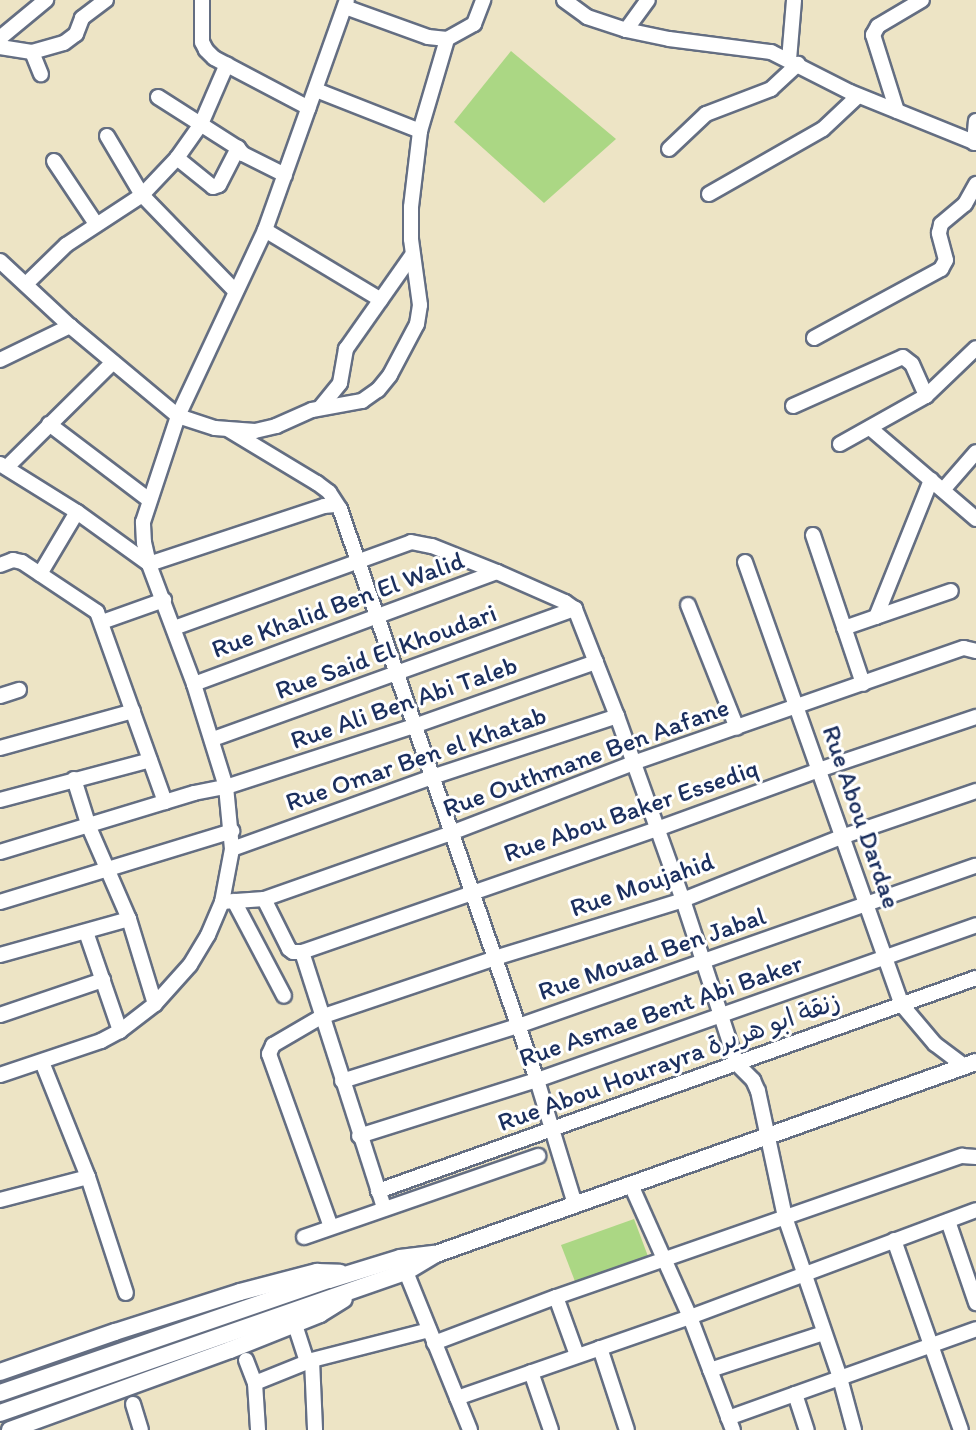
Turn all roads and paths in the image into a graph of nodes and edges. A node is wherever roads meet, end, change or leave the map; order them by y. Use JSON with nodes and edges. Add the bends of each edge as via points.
{"nodes":[{"id":1,"x":46,"y":0,"type":"edge"},
{"id":2,"x":106,"y":0,"type":"edge"},
{"id":3,"x":202,"y":0,"type":"edge"},
{"id":4,"x":483,"y":0,"type":"edge"},
{"id":5,"x":564,"y":0,"type":"edge"},
{"id":6,"x":648,"y":0,"type":"edge"},
{"id":7,"x":794,"y":0,"type":"edge"},
{"id":8,"x":922,"y":0,"type":"edge"},
{"id":9,"x":346,"y":4,"type":"edge"},
{"id":10,"x":626,"y":30,"type":"junction"},
{"id":11,"x":0,"y":38,"type":"edge"},
{"id":12,"x":447,"y":39,"type":"junction"},
{"id":13,"x":0,"y":47,"type":"edge"},
{"id":14,"x":32,"y":52,"type":"junction"},
{"id":15,"x":793,"y":62,"type":"junction"},
{"id":16,"x":227,"y":64,"type":"junction"},
{"id":17,"x":41,"y":74,"type":"dead end"},
{"id":18,"x":316,"y":90,"type":"junction"},
{"id":19,"x":858,"y":96,"type":"junction"},
{"id":20,"x":158,"y":97,"type":"dead end"},
{"id":21,"x":309,"y":108,"type":"junction"},
{"id":22,"x":897,"y":111,"type":"junction"},
{"id":23,"x":976,"y":121,"type":"edge"},
{"id":24,"x":201,"y":124,"type":"junction"},
{"id":25,"x":420,"y":131,"type":"junction"},
{"id":26,"x":107,"y":136,"type":"dead end"},
{"id":27,"x":975,"y":143,"type":"edge"},
{"id":28,"x":238,"y":148,"type":"junction"},
{"id":29,"x":669,"y":149,"type":"dead end"},
{"id":30,"x":177,"y":158,"type":"junction"},
{"id":31,"x":54,"y":161,"type":"dead end"},
{"id":32,"x":285,"y":175,"type":"junction"},
{"id":33,"x":976,"y":184,"type":"edge"},
{"id":34,"x":709,"y":194,"type":"dead end"},
{"id":35,"x":142,"y":195,"type":"junction"},
{"id":36,"x":96,"y":224,"type":"junction"},
{"id":37,"x":265,"y":230,"type":"junction"},
{"id":38,"x":412,"y":255,"type":"junction"},
{"id":39,"x":2,"y":267,"type":"edge"},
{"id":40,"x":26,"y":284,"type":"junction"},
{"id":41,"x":235,"y":291,"type":"junction"},
{"id":42,"x":381,"y":300,"type":"junction"},
{"id":43,"x":70,"y":326,"type":"junction"},
{"id":44,"x":814,"y":338,"type":"dead end"},
{"id":45,"x":976,"y":348,"type":"edge"},
{"id":46,"x":0,"y":360,"type":"edge"},
{"id":47,"x":112,"y":362,"type":"junction"},
{"id":48,"x":926,"y":396,"type":"junction"},
{"id":49,"x":793,"y":406,"type":"dead end"},
{"id":50,"x":320,"y":408,"type":"junction"},
{"id":51,"x":178,"y":416,"type":"junction"},
{"id":52,"x":49,"y":424,"type":"junction"},
{"id":53,"x":870,"y":428,"type":"junction"},
{"id":54,"x":229,"y":430,"type":"junction"},
{"id":55,"x":840,"y":444,"type":"dead end"},
{"id":56,"x":976,"y":452,"type":"edge"},
{"id":57,"x":4,"y":465,"type":"edge"},
{"id":58,"x":931,"y":480,"type":"junction"},
{"id":59,"x":943,"y":490,"type":"junction"},
{"id":60,"x":148,"y":500,"type":"junction"},
{"id":61,"x":335,"y":505,"type":"junction"},
{"id":62,"x":77,"y":512,"type":"junction"},
{"id":63,"x":976,"y":519,"type":"edge"},
{"id":64,"x":813,"y":535,"type":"dead end"},
{"id":65,"x":356,"y":562,"type":"junction"},
{"id":66,"x":745,"y":562,"type":"dead end"},
{"id":67,"x":149,"y":564,"type":"junction"},
{"id":68,"x":0,"y":565,"type":"edge"},
{"id":69,"x":497,"y":572,"type":"junction"},
{"id":70,"x":40,"y":574,"type":"junction"},
{"id":71,"x":951,"y":591,"type":"dead end"},
{"id":72,"x":164,"y":600,"type":"junction"},
{"id":73,"x":688,"y":604,"type":"dead end"},
{"id":74,"x":575,"y":609,"type":"junction"},
{"id":75,"x":376,"y":618,"type":"junction"},
{"id":76,"x":876,"y":618,"type":"junction"},
{"id":77,"x":102,"y":622,"type":"junction"},
{"id":78,"x":174,"y":628,"type":"junction"},
{"id":79,"x":844,"y":628,"type":"junction"},
{"id":80,"x":970,"y":650,"type":"edge"},
{"id":81,"x":596,"y":662,"type":"junction"},
{"id":82,"x":396,"y":674,"type":"junction"},
{"id":83,"x":195,"y":684,"type":"junction"},
{"id":84,"x":863,"y":684,"type":"junction"},
{"id":85,"x":19,"y":690,"type":"dead end"},
{"id":86,"x":0,"y":696,"type":"edge"},
{"id":87,"x":797,"y":707,"type":"junction"},
{"id":88,"x":133,"y":711,"type":"junction"},
{"id":89,"x":617,"y":716,"type":"junction"},
{"id":90,"x":976,"y":717,"type":"edge"},
{"id":91,"x":414,"y":726,"type":"junction"},
{"id":92,"x":737,"y":728,"type":"junction"},
{"id":93,"x":213,"y":739,"type":"junction"},
{"id":94,"x":0,"y":748,"type":"edge"},
{"id":95,"x":150,"y":760,"type":"junction"},
{"id":96,"x":633,"y":763,"type":"junction"},
{"id":97,"x":819,"y":770,"type":"junction"},
{"id":98,"x":432,"y":777,"type":"junction"},
{"id":99,"x":74,"y":779,"type":"junction"},
{"id":100,"x":226,"y":787,"type":"junction"},
{"id":101,"x":976,"y":791,"type":"edge"},
{"id":102,"x":0,"y":800,"type":"edge"},
{"id":103,"x":165,"y":802,"type":"junction"},
{"id":104,"x":89,"y":827,"type":"junction"},
{"id":105,"x":657,"y":829,"type":"junction"},
{"id":106,"x":232,"y":831,"type":"junction"},
{"id":107,"x":451,"y":833,"type":"junction"},
{"id":108,"x":842,"y":837,"type":"junction"},
{"id":109,"x":232,"y":849,"type":"junction"},
{"id":110,"x":0,"y":852,"type":"edge"},
{"id":111,"x":976,"y":866,"type":"edge"},
{"id":112,"x":108,"y":869,"type":"junction"},
{"id":113,"x":472,"y":892,"type":"junction"},
{"id":114,"x":264,"y":899,"type":"junction"},
{"id":115,"x":683,"y":900,"type":"junction"},
{"id":116,"x":0,"y":902,"type":"edge"},
{"id":117,"x":228,"y":902,"type":"junction"},
{"id":118,"x":866,"y":905,"type":"junction"},
{"id":119,"x":129,"y":919,"type":"junction"},
{"id":120,"x":976,"y":925,"type":"edge"},
{"id":121,"x":86,"y":932,"type":"junction"},
{"id":122,"x":302,"y":952,"type":"junction"},
{"id":123,"x":0,"y":955,"type":"edge"},
{"id":124,"x":495,"y":958,"type":"junction"},
{"id":125,"x":885,"y":958,"type":"junction"},
{"id":126,"x":704,"y":963,"type":"junction"},
{"id":127,"x":976,"y":978,"type":"edge"},
{"id":128,"x":102,"y":980,"type":"junction"},
{"id":129,"x":284,"y":996,"type":"dead end"},
{"id":130,"x":155,"y":1004,"type":"junction"},
{"id":131,"x":902,"y":1005,"type":"junction"},
{"id":132,"x":0,"y":1015,"type":"edge"},
{"id":133,"x":720,"y":1016,"type":"junction"},
{"id":134,"x":321,"y":1017,"type":"junction"},
{"id":135,"x":518,"y":1026,"type":"junction"},
{"id":136,"x":120,"y":1031,"type":"junction"},
{"id":137,"x":42,"y":1062,"type":"junction"},
{"id":138,"x":737,"y":1064,"type":"junction"},
{"id":139,"x":970,"y":1064,"type":"edge"},
{"id":140,"x":0,"y":1075,"type":"edge"},
{"id":141,"x":537,"y":1080,"type":"junction"},
{"id":142,"x":342,"y":1081,"type":"junction"},
{"id":143,"x":552,"y":1130,"type":"junction"},
{"id":144,"x":359,"y":1136,"type":"junction"},
{"id":145,"x":768,"y":1136,"type":"junction"},
{"id":146,"x":538,"y":1156,"type":"dead end"},
{"id":147,"x":976,"y":1157,"type":"edge"},
{"id":148,"x":88,"y":1177,"type":"junction"},
{"id":149,"x":631,"y":1185,"type":"junction"},
{"id":150,"x":378,"y":1191,"type":"junction"},
{"id":151,"x":0,"y":1200,"type":"edge"},
{"id":152,"x":575,"y":1204,"type":"junction"},
{"id":153,"x":384,"y":1208,"type":"junction"},
{"id":154,"x":976,"y":1210,"type":"edge"},
{"id":155,"x":785,"y":1217,"type":"junction"},
{"id":156,"x":948,"y":1221,"type":"junction"},
{"id":157,"x":332,"y":1227,"type":"junction"},
{"id":158,"x":304,"y":1237,"type":"dead end"},
{"id":159,"x":894,"y":1240,"type":"junction"},
{"id":160,"x":436,"y":1254,"type":"junction"},
{"id":161,"x":664,"y":1259,"type":"junction"},
{"id":162,"x":406,"y":1272,"type":"junction"},
{"id":163,"x":806,"y":1274,"type":"junction"},
{"id":164,"x":351,"y":1282,"type":"junction"},
{"id":165,"x":126,"y":1293,"type":"dead end"},
{"id":166,"x":556,"y":1297,"type":"junction"},
{"id":167,"x":976,"y":1303,"type":"edge"},
{"id":168,"x":690,"y":1317,"type":"junction"},
{"id":169,"x":429,"y":1329,"type":"junction"},
{"id":170,"x":976,"y":1329,"type":"edge"},
{"id":171,"x":297,"y":1331,"type":"dead end"},
{"id":172,"x":824,"y":1333,"type":"junction"},
{"id":173,"x":434,"y":1343,"type":"junction"},
{"id":174,"x":932,"y":1345,"type":"junction"},
{"id":175,"x":600,"y":1348,"type":"junction"},
{"id":176,"x":577,"y":1355,"type":"junction"},
{"id":177,"x":246,"y":1360,"type":"dead end"},
{"id":178,"x":309,"y":1361,"type":"junction"},
{"id":179,"x":710,"y":1370,"type":"junction"},
{"id":180,"x":0,"y":1372,"type":"edge"},
{"id":181,"x":531,"y":1372,"type":"junction"},
{"id":182,"x":840,"y":1378,"type":"junction"},
{"id":183,"x":255,"y":1383,"type":"junction"},
{"id":184,"x":0,"y":1393,"type":"edge"},
{"id":185,"x":795,"y":1394,"type":"junction"},
{"id":186,"x":457,"y":1398,"type":"junction"},
{"id":187,"x":133,"y":1404,"type":"dead end"},
{"id":188,"x":0,"y":1413,"type":"edge"},
{"id":189,"x":730,"y":1424,"type":"edge"},
{"id":190,"x":10,"y":1430,"type":"edge"},
{"id":191,"x":141,"y":1430,"type":"edge"},
{"id":192,"x":258,"y":1430,"type":"edge"},
{"id":193,"x":315,"y":1430,"type":"edge"},
{"id":194,"x":470,"y":1430,"type":"edge"},
{"id":195,"x":551,"y":1430,"type":"edge"},
{"id":196,"x":627,"y":1430,"type":"edge"},
{"id":197,"x":807,"y":1430,"type":"edge"},
{"id":198,"x":854,"y":1430,"type":"edge"},
{"id":199,"x":961,"y":1430,"type":"edge"}],
"edges":[{"from":1,"to":11,"type":"street"},
{"from":2,"to":14,"type":"street","via":[[82,18],[76,34],[64,43]]},
{"from":3,"to":16,"type":"street","via":[[202,42],[214,57]]},
{"from":4,"to":12,"type":"street","via":[[474,24]]},
{"from":5,"to":10,"type":"street","via":[[587,17]]},
{"from":6,"to":10,"type":"street"},
{"from":7,"to":15,"type":"street"},
{"from":8,"to":22,"type":"street","via":[[878,26],[873,35]]},
{"from":9,"to":12,"type":"street","via":[[428,37]]},
{"from":9,"to":18,"type":"street"},
{"from":10,"to":15,"type":"street","via":[[752,48]]},
{"from":12,"to":25,"type":"street"},
{"from":13,"to":14,"type":"street"},
{"from":14,"to":17,"type":"street"},
{"from":15,"to":19,"type":"street"},
{"from":15,"to":29,"type":"street","via":[[771,89],[706,114]]},
{"from":16,"to":21,"type":"street"},
{"from":16,"to":24,"type":"street"},
{"from":18,"to":21,"type":"street"},
{"from":18,"to":25,"type":"street"},
{"from":19,"to":22,"type":"street"},
{"from":19,"to":34,"type":"street","via":[[823,129]]},
{"from":20,"to":24,"type":"street"},
{"from":21,"to":32,"type":"street"},
{"from":22,"to":27,"type":"street"},
{"from":23,"to":27,"type":"street"},
{"from":24,"to":28,"type":"street"},
{"from":24,"to":30,"type":"street"},
{"from":25,"to":38,"type":"street","via":[[411,207]]},
{"from":26,"to":35,"type":"street"},
{"from":28,"to":30,"type":"street","via":[[219,185],[213,186]]},
{"from":28,"to":32,"type":"street"},
{"from":30,"to":35,"type":"street"},
{"from":31,"to":36,"type":"street"},
{"from":32,"to":37,"type":"street"},
{"from":33,"to":44,"type":"street","via":[[965,204],[941,224],[945,260],[942,269]]},
{"from":35,"to":36,"type":"street"},
{"from":35,"to":41,"type":"street"},
{"from":36,"to":40,"type":"street","via":[[66,245]]},
{"from":37,"to":41,"type":"street"},
{"from":37,"to":42,"type":"street"},
{"from":38,"to":42,"type":"street"},
{"from":38,"to":50,"type":"street","via":[[419,316],[390,375],[362,401]]},
{"from":39,"to":40,"type":"street"},
{"from":40,"to":43,"type":"street"},
{"from":41,"to":51,"type":"street"},
{"from":42,"to":50,"type":"street","via":[[346,349],[339,383]]},
{"from":43,"to":46,"type":"street"},
{"from":43,"to":47,"type":"street"},
{"from":45,"to":48,"type":"street"},
{"from":47,"to":51,"type":"street"},
{"from":47,"to":52,"type":"street"},
{"from":48,"to":49,"type":"street","via":[[912,364],[903,357]]},
{"from":48,"to":53,"type":"street"},
{"from":50,"to":54,"type":"street","via":[[266,429]]},
{"from":51,"to":54,"type":"street"},
{"from":51,"to":60,"type":"street"},
{"from":52,"to":57,"type":"street"},
{"from":52,"to":60,"type":"street"},
{"from":53,"to":55,"type":"street"},
{"from":53,"to":58,"type":"street"},
{"from":54,"to":61,"type":"street","via":[[318,483]]},
{"from":56,"to":59,"type":"street"},
{"from":57,"to":62,"type":"street"},
{"from":58,"to":59,"type":"street"},
{"from":58,"to":76,"type":"street"},
{"from":59,"to":63,"type":"street"},
{"from":60,"to":67,"type":"street","via":[[143,533]]},
{"from":61,"to":65,"type":"street","via":[[340,509]]},
{"from":61,"to":67,"type":"street"},
{"from":62,"to":67,"type":"street"},
{"from":62,"to":70,"type":"street"},
{"from":64,"to":79,"type":"street"},
{"from":65,"to":69,"type":"street","via":[[402,544],[420,543]]},
{"from":65,"to":75,"type":"street"},
{"from":65,"to":78,"type":"street"},
{"from":66,"to":87,"type":"street","name":"Rue Abou Dardae"},
{"from":67,"to":72,"type":"street"},
{"from":68,"to":70,"type":"street","via":[[19,560]]},
{"from":69,"to":74,"type":"street"},
{"from":69,"to":75,"type":"street","name":"Rue Khalid Ben El Walid"},
{"from":70,"to":77,"type":"street","via":[[91,606]]},
{"from":71,"to":76,"type":"street"},
{"from":72,"to":77,"type":"street"},
{"from":72,"to":78,"type":"street"},
{"from":73,"to":92,"type":"street"},
{"from":74,"to":81,"type":"street"},
{"from":74,"to":82,"type":"street","name":"Rue Said El Khoudari"},
{"from":75,"to":82,"type":"street"},
{"from":75,"to":83,"type":"street","name":"Rue Khalid Ben El Walid"},
{"from":76,"to":79,"type":"street"},
{"from":77,"to":88,"type":"street"},
{"from":78,"to":83,"type":"street"},
{"from":79,"to":84,"type":"street"},
{"from":80,"to":84,"type":"street","name":"Rue Outhmane Ben Aafane"},
{"from":81,"to":89,"type":"street"},
{"from":81,"to":91,"type":"street","name":"Rue Ali Ben Abi Taleb"},
{"from":82,"to":91,"type":"street"},
{"from":82,"to":93,"type":"street","name":"Rue Said El Khoudari"},
{"from":83,"to":93,"type":"street"},
{"from":84,"to":87,"type":"street","name":"Rue Outhmane Ben Aafane"},
{"from":85,"to":86,"type":"street"},
{"from":87,"to":92,"type":"street","name":"Rue Outhmane Ben Aafane"},
{"from":87,"to":97,"type":"street","name":"Rue Abou Dardae"},
{"from":88,"to":94,"type":"street"},
{"from":88,"to":95,"type":"street"},
{"from":89,"to":96,"type":"street"},
{"from":89,"to":98,"type":"street","name":"Rue Omar Ben el Khatab"},
{"from":90,"to":97,"type":"street","name":"Rue Abou Baker Essediq"},
{"from":91,"to":98,"type":"street"},
{"from":91,"to":100,"type":"street","name":"Rue Ali Ben Abi Taleb"},
{"from":92,"to":96,"type":"street","name":"Rue Outhmane Ben Aafane"},
{"from":93,"to":100,"type":"street"},
{"from":95,"to":99,"type":"street"},
{"from":95,"to":103,"type":"street"},
{"from":96,"to":105,"type":"street"},
{"from":96,"to":107,"type":"street","name":"Rue Outhmane Ben Aafane"},
{"from":97,"to":105,"type":"street","name":"Rue Abou Baker Essediq"},
{"from":97,"to":108,"type":"street","name":"Rue Abou Dardae"},
{"from":98,"to":107,"type":"street"},
{"from":98,"to":109,"type":"street","name":"Rue Omar Ben el Khatab"},
{"from":99,"to":102,"type":"street"},
{"from":99,"to":104,"type":"street"},
{"from":100,"to":103,"type":"street","name":"Rue Ali Ben Abi Taleb"},
{"from":100,"to":106,"type":"street"},
{"from":101,"to":108,"type":"street","name":"Rue Moujahid"},
{"from":103,"to":104,"type":"street","name":"Rue Ali Ben Abi Taleb"},
{"from":104,"to":110,"type":"street","name":"Rue Ali Ben Abi Taleb"},
{"from":104,"to":112,"type":"street"},
{"from":105,"to":113,"type":"street","name":"Rue Abou Baker Essediq"},
{"from":105,"to":115,"type":"street"},
{"from":106,"to":109,"type":"street"},
{"from":106,"to":112,"type":"street"},
{"from":107,"to":113,"type":"street"},
{"from":107,"to":114,"type":"street","name":"Rue Outhmane Ben Aafane"},
{"from":108,"to":115,"type":"street","name":"Rue Moujahid"},
{"from":108,"to":118,"type":"street","name":"Rue Abou Dardae"},
{"from":109,"to":117,"type":"street"},
{"from":111,"to":118,"type":"street","name":"Rue Mouad Ben Jabal"},
{"from":112,"to":116,"type":"street"},
{"from":112,"to":119,"type":"street"},
{"from":113,"to":122,"type":"street","name":"Rue Abou Baker Essediq"},
{"from":113,"to":124,"type":"street"},
{"from":114,"to":117,"type":"street","name":"Rue Outhmane Ben Aafane"},
{"from":114,"to":122,"type":"street","via":[[289,949]]},
{"from":115,"to":124,"type":"street","name":"Rue Moujahid"},
{"from":115,"to":126,"type":"street"},
{"from":117,"to":129,"type":"street"},
{"from":117,"to":130,"type":"street","via":[[190,965]]},
{"from":118,"to":125,"type":"street","name":"Rue Abou Dardae"},
{"from":118,"to":126,"type":"street","name":"Rue Mouad Ben Jabal"},
{"from":119,"to":121,"type":"street"},
{"from":119,"to":130,"type":"street"},
{"from":120,"to":125,"type":"street","name":"Rue Asmae Bent Abi Baker"},
{"from":121,"to":123,"type":"street"},
{"from":121,"to":128,"type":"street"},
{"from":122,"to":134,"type":"street"},
{"from":124,"to":134,"type":"street","name":"Rue Moujahid"},
{"from":124,"to":135,"type":"street"},
{"from":125,"to":131,"type":"street","name":"Rue Abou Dardae"},
{"from":125,"to":133,"type":"street","name":"Rue Asmae Bent Abi Baker"},
{"from":126,"to":133,"type":"street"},
{"from":126,"to":135,"type":"street","name":"Rue Mouad Ben Jabal"},
{"from":127,"to":131,"type":"street","name":"Rue Abou Hourayra زنقة ابو هريرة"},
{"from":128,"to":132,"type":"street"},
{"from":128,"to":136,"type":"street"},
{"from":130,"to":136,"type":"street"},
{"from":131,"to":138,"type":"street","name":"Rue Abou Hourayra زنقة ابو هريرة"},
{"from":131,"to":139,"type":"street","name":"Rue Abou Dardae","via":[[935,1044]]},
{"from":133,"to":138,"type":"street"},
{"from":133,"to":141,"type":"street","name":"Rue Asmae Bent Abi Baker"},
{"from":134,"to":142,"type":"street"},
{"from":134,"to":157,"type":"street","name":"Rue Moujahid","via":[[269,1051]]},
{"from":135,"to":141,"type":"street"},
{"from":135,"to":142,"type":"street","name":"Rue Mouad Ben Jabal"},
{"from":136,"to":137,"type":"street"},
{"from":137,"to":140,"type":"street"},
{"from":137,"to":148,"type":"street"},
{"from":138,"to":143,"type":"street","name":"Rue Abou Hourayra زنقة ابو هريرة"},
{"from":138,"to":145,"type":"street","via":[[758,1091]]},
{"from":139,"to":145,"type":"main road"},
{"from":141,"to":143,"type":"street"},
{"from":141,"to":144,"type":"street","name":"Rue Asmae Bent Abi Baker"},
{"from":142,"to":144,"type":"street"},
{"from":143,"to":150,"type":"street","name":"Rue Abou Hourayra زنقة ابو هريرة"},
{"from":143,"to":152,"type":"street"},
{"from":144,"to":150,"type":"street"},
{"from":145,"to":149,"type":"main road"},
{"from":145,"to":155,"type":"street"},
{"from":146,"to":153,"type":"street"},
{"from":147,"to":155,"type":"street","via":[[962,1156]]},
{"from":148,"to":151,"type":"street"},
{"from":148,"to":165,"type":"street"},
{"from":149,"to":152,"type":"main road"},
{"from":149,"to":161,"type":"street"},
{"from":150,"to":153,"type":"street"},
{"from":152,"to":160,"type":"main road"},
{"from":153,"to":157,"type":"street"},
{"from":154,"to":156,"type":"street"},
{"from":155,"to":161,"type":"street"},
{"from":155,"to":163,"type":"street"},
{"from":156,"to":159,"type":"street"},
{"from":156,"to":167,"type":"street"},
{"from":157,"to":158,"type":"street"},
{"from":159,"to":163,"type":"street"},
{"from":159,"to":174,"type":"street"},
{"from":160,"to":162,"type":"main road"},
{"from":160,"to":164,"type":"main road","via":[[407,1257]]},
{"from":161,"to":166,"type":"street"},
{"from":161,"to":168,"type":"street"},
{"from":162,"to":164,"type":"main road"},
{"from":162,"to":169,"type":"street"},
{"from":163,"to":168,"type":"street"},
{"from":163,"to":172,"type":"street"},
{"from":164,"to":180,"type":"main road","via":[[317,1272],[240,1292]]},
{"from":164,"to":184,"type":"main road"},
{"from":164,"to":188,"type":"main road"},
{"from":164,"to":190,"type":"main road","via":[[339,1303],[310,1318]]},
{"from":166,"to":173,"type":"street"},
{"from":166,"to":176,"type":"street"},
{"from":168,"to":175,"type":"street"},
{"from":168,"to":179,"type":"street"},
{"from":169,"to":173,"type":"street"},
{"from":169,"to":178,"type":"street"},
{"from":170,"to":174,"type":"street"},
{"from":171,"to":178,"type":"street"},
{"from":172,"to":179,"type":"street"},
{"from":172,"to":182,"type":"street"},
{"from":173,"to":186,"type":"street"},
{"from":174,"to":182,"type":"street"},
{"from":174,"to":199,"type":"street"},
{"from":175,"to":176,"type":"street"},
{"from":175,"to":196,"type":"street"},
{"from":176,"to":181,"type":"street"},
{"from":177,"to":183,"type":"street"},
{"from":178,"to":183,"type":"street"},
{"from":178,"to":193,"type":"street"},
{"from":179,"to":189,"type":"street"},
{"from":181,"to":186,"type":"street"},
{"from":181,"to":195,"type":"street"},
{"from":182,"to":185,"type":"street"},
{"from":182,"to":198,"type":"street"},
{"from":183,"to":192,"type":"street"},
{"from":185,"to":189,"type":"street"},
{"from":185,"to":197,"type":"street"},
{"from":186,"to":194,"type":"street"},
{"from":187,"to":191,"type":"street"}]}
